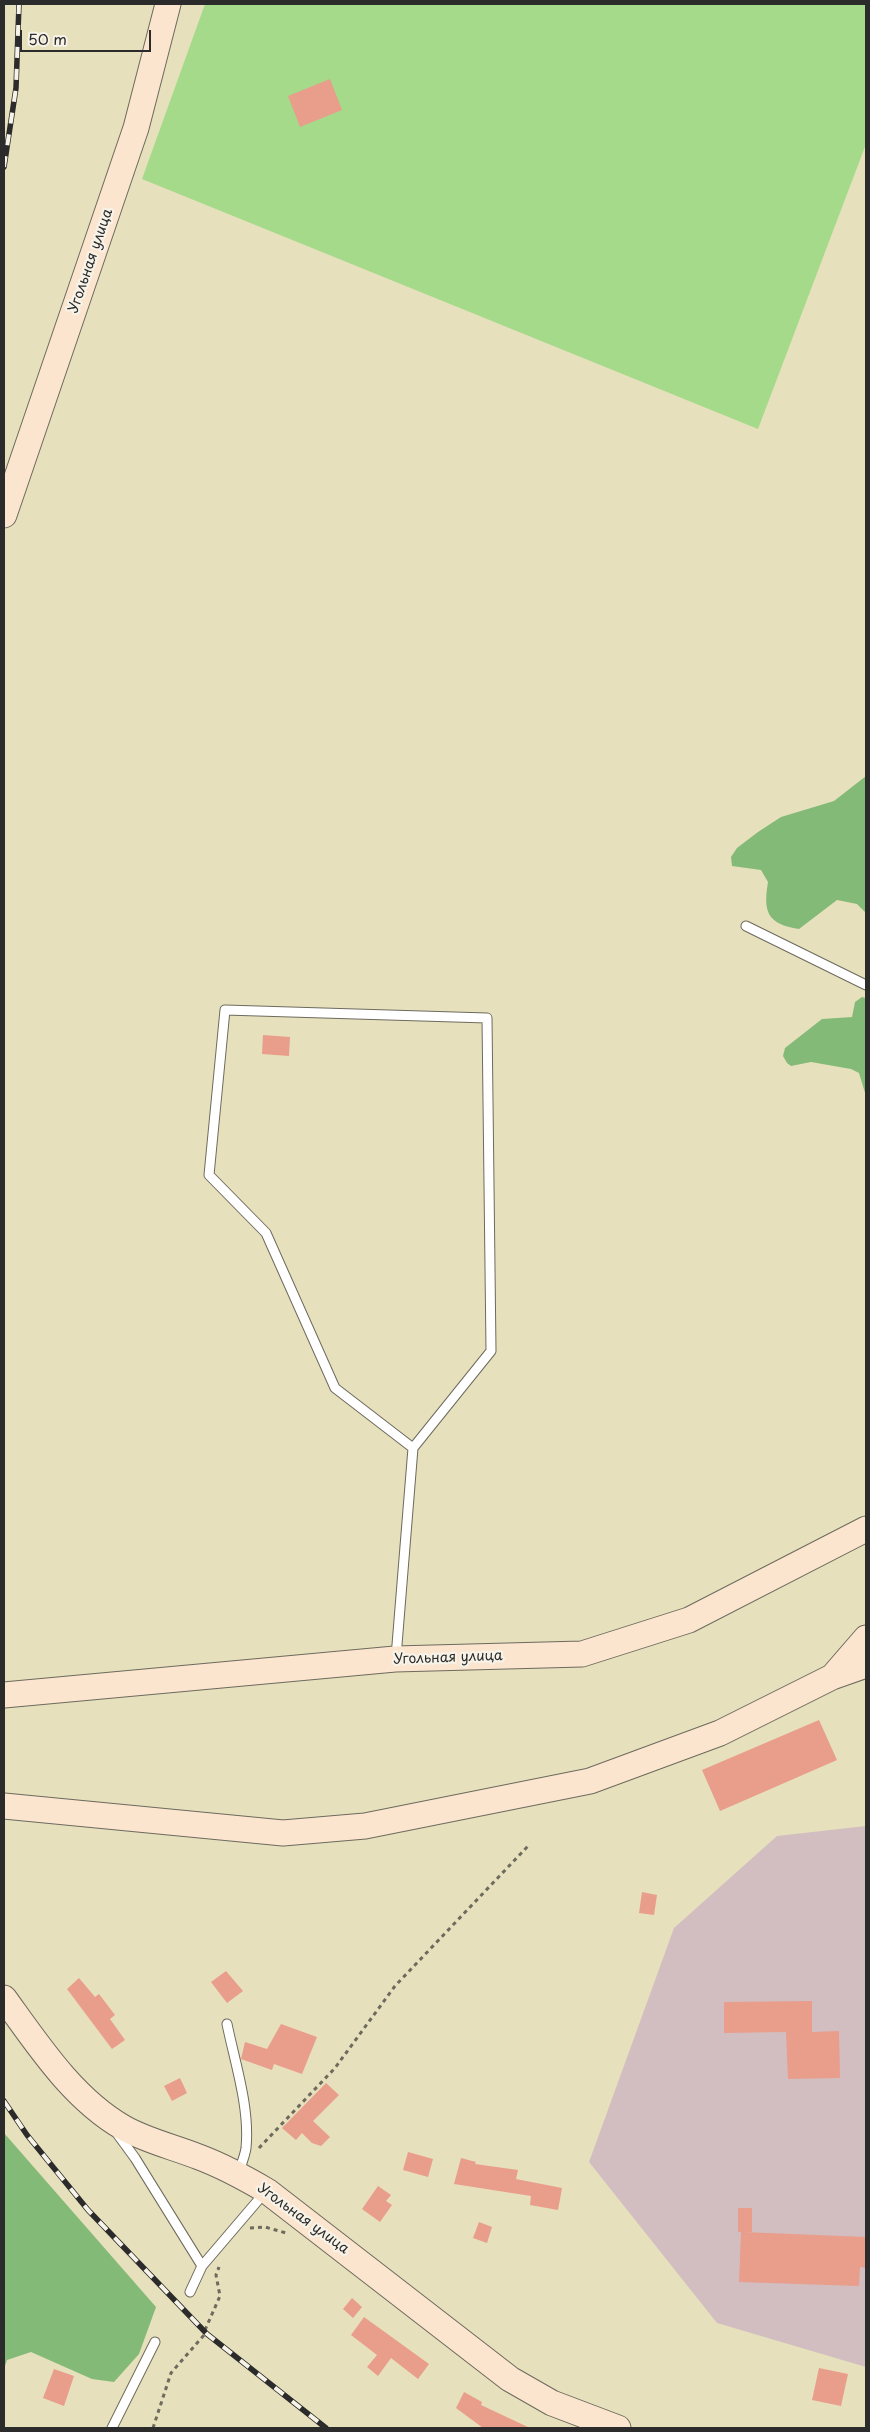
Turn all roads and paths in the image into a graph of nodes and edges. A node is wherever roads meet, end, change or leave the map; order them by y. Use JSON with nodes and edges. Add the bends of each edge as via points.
{"nodes":[{"id":1,"x":168,"y":4,"type":"edge"},
{"id":2,"x":4,"y":515,"type":"edge"},
{"id":3,"x":746,"y":926,"type":"dead end"},
{"id":4,"x":866,"y":985,"type":"edge"},
{"id":5,"x":413,"y":1448,"type":"junction"},
{"id":6,"x":860,"y":1538,"type":"edge"},
{"id":7,"x":866,"y":1638,"type":"edge"},
{"id":8,"x":396,"y":1659,"type":"junction"},
{"id":9,"x":866,"y":1664,"type":"edge"},
{"id":10,"x":832,"y":1677,"type":"junction"},
{"id":11,"x":4,"y":1695,"type":"edge"},
{"id":12,"x":4,"y":1806,"type":"edge"},
{"id":13,"x":530,"y":1845,"type":"dead end"},
{"id":14,"x":4,"y":1998,"type":"edge"},
{"id":15,"x":227,"y":2024,"type":"dead end"},
{"id":16,"x":104,"y":2116,"type":"junction"},
{"id":17,"x":241,"y":2166,"type":"junction"},
{"id":18,"x":267,"y":2191,"type":"junction"},
{"id":19,"x":246,"y":2230,"type":"dead end"},
{"id":20,"x":289,"y":2234,"type":"dead end"},
{"id":21,"x":222,"y":2262,"type":"dead end"},
{"id":22,"x":202,"y":2266,"type":"junction"},
{"id":23,"x":190,"y":2292,"type":"dead end"},
{"id":24,"x":205,"y":2330,"type":"dead end"},
{"id":25,"x":204,"y":2335,"type":"dead end"},
{"id":26,"x":156,"y":2342,"type":"dead end"},
{"id":27,"x":112,"y":2428,"type":"edge"},
{"id":28,"x":153,"y":2428,"type":"edge"},
{"id":29,"x":618,"y":2428,"type":"edge"}],
"edges":[{"from":1,"to":2,"type":"main road","name":"Угольная улица","via":[[136,128]]},
{"from":3,"to":4,"type":"lane"},
{"from":5,"to":5,"type":"lane","via":[[335,1388],[266,1232],[209,1175],[225,1010],[486,1018],[491,1351]]},
{"from":5,"to":8,"type":"lane"},
{"from":6,"to":8,"type":"main road","name":"Угольная улица","via":[[689,1620],[582,1654]]},
{"from":7,"to":10,"type":"main road"},
{"from":8,"to":11,"type":"main road","name":"Угольная улица"},
{"from":9,"to":10,"type":"main road"},
{"from":10,"to":12,"type":"main road","via":[[720,1733],[590,1781],[365,1826],[283,1833]]},
{"from":13,"to":17,"type":"path","via":[[395,1986],[335,2068]]},
{"from":14,"to":16,"type":"main road","name":"Угольная улица","via":[[62,2074]]},
{"from":15,"to":17,"type":"lane","via":[[243,2105],[246,2136]]},
{"from":16,"to":17,"type":"main road","name":"Угольная улица","via":[[146,2138],[200,2157]]},
{"from":16,"to":22,"type":"lane","via":[[135,2158]]},
{"from":17,"to":18,"type":"main road","name":"Угольная улица"},
{"from":18,"to":22,"type":"lane"},
{"from":18,"to":29,"type":"main road","name":"Угольная улица","via":[[510,2379],[552,2403]]},
{"from":19,"to":20,"type":"path","via":[[265,2227]]},
{"from":21,"to":24,"type":"path","via":[[216,2275],[220,2296]]},
{"from":22,"to":23,"type":"lane"},
{"from":25,"to":28,"type":"path","via":[[171,2373]]},
{"from":26,"to":27,"type":"lane"}]}
